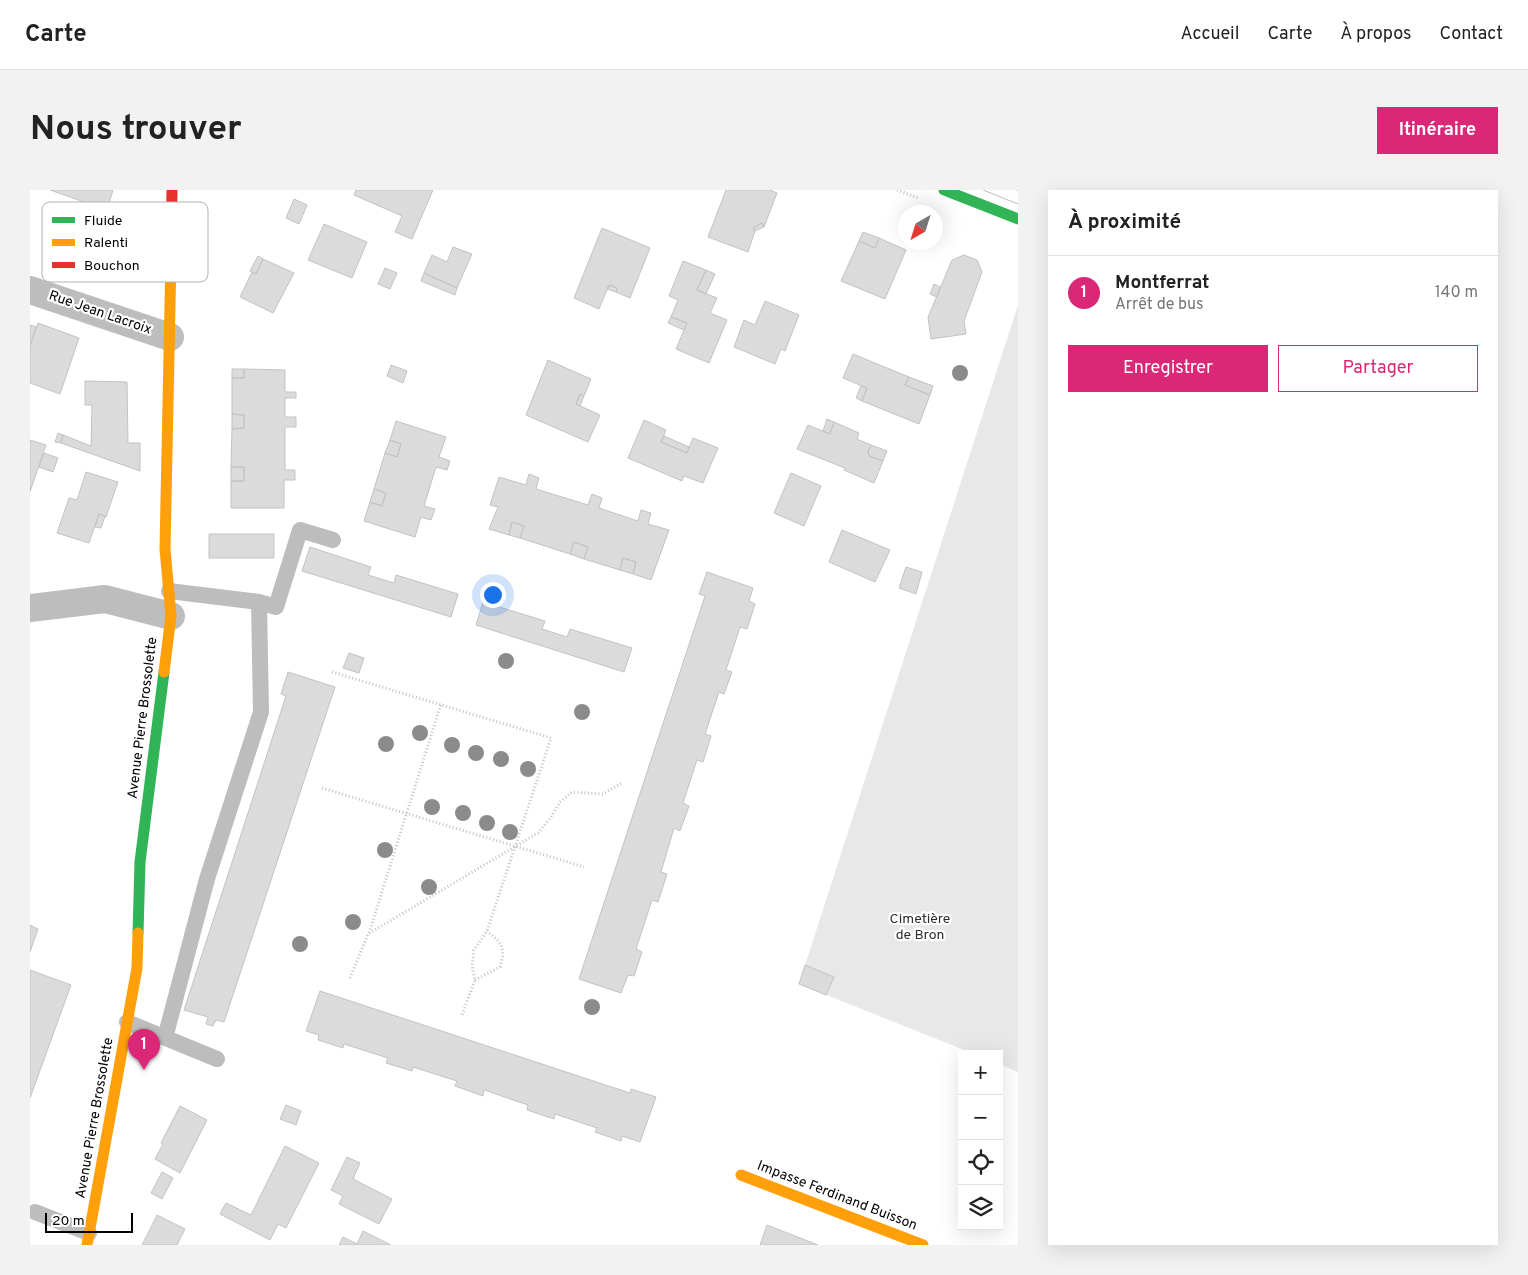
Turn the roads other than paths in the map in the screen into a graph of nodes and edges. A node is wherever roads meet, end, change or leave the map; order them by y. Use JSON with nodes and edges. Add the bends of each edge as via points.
{"nodes":[{"id":1,"x":944,"y":190,"type":"edge"},
{"id":2,"x":1018,"y":218,"type":"edge"},
{"id":3,"x":171,"y":282,"type":"edge"},
{"id":4,"x":30,"y":290,"type":"edge"},
{"id":5,"x":170,"y":337,"type":"junction"},
{"id":6,"x":333,"y":540,"type":"dead end"},
{"id":7,"x":259,"y":602,"type":"junction"},
{"id":8,"x":170,"y":604,"type":"junction"},
{"id":9,"x":30,"y":608,"type":"edge"},
{"id":10,"x":127,"y":1022,"type":"junction"},
{"id":11,"x":165,"y":1038,"type":"junction"},
{"id":12,"x":217,"y":1059,"type":"dead end"},
{"id":13,"x":741,"y":1175,"type":"dead end"},
{"id":14,"x":35,"y":1212,"type":"dead end"},
{"id":15,"x":88,"y":1239,"type":"edge"},
{"id":16,"x":923,"y":1245,"type":"edge"}],
"edges":[{"from":1,"to":2,"type":"street"},
{"from":3,"to":5,"type":"street","name":"Avenue Pierre Brossolette"},
{"from":4,"to":5,"type":"street","name":"Rue Jean Lacroix"},
{"from":5,"to":8,"type":"street","name":"Avenue Pierre Brossolette","via":[[165,549]]},
{"from":6,"to":7,"type":"lane","via":[[300,530],[276,607]]},
{"from":7,"to":8,"type":"lane"},
{"from":7,"to":11,"type":"lane","via":[[262,712],[206,879]]},
{"from":8,"to":9,"type":"street","via":[[105,599]]},
{"from":8,"to":10,"type":"street","name":"Avenue Pierre Brossolette","via":[[140,862],[137,968]]},
{"from":10,"to":11,"type":"lane"},
{"from":10,"to":15,"type":"street","name":"Avenue Pierre Brossolette"},
{"from":11,"to":12,"type":"lane"},
{"from":13,"to":16,"type":"street","name":"Impasse Ferdinand Buisson"},
{"from":14,"to":15,"type":"lane"}]}
